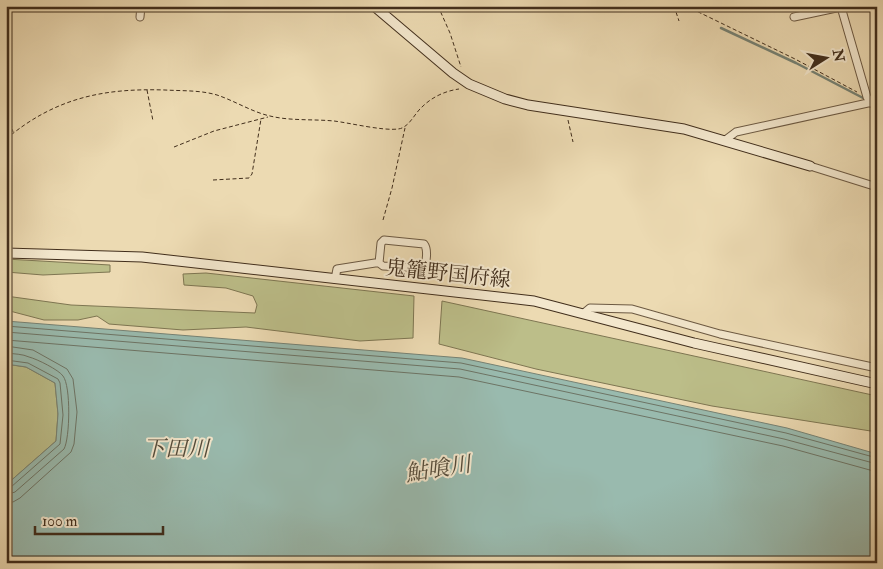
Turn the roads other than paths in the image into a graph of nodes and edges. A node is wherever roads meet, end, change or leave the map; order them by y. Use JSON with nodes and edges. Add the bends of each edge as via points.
{"nodes":[{"id":1,"x":141,"y":6,"type":"edge"},
{"id":2,"x":374,"y":6,"type":"edge"},
{"id":3,"x":794,"y":16,"type":"dead end"},
{"id":4,"x":140,"y":17,"type":"dead end"},
{"id":5,"x":872,"y":100,"type":"edge"},
{"id":6,"x":724,"y":140,"type":"junction"},
{"id":7,"x":810,"y":166,"type":"joint"},
{"id":8,"x":877,"y":187,"type":"edge"},
{"id":9,"x":6,"y":253,"type":"edge"},
{"id":10,"x":379,"y":262,"type":"junction"},
{"id":11,"x":334,"y":279,"type":"junction"},
{"id":12,"x":584,"y":313,"type":"junction"},
{"id":13,"x":877,"y":368,"type":"edge"},
{"id":14,"x":877,"y":384,"type":"edge"}],
"edges":[{"from":1,"to":4,"type":"street"},
{"from":2,"to":6,"type":"main road","via":[[453,73],[486,92],[505,99],[684,129]]},
{"from":3,"to":5,"type":"street","via":[[841,7]]},
{"from":5,"to":6,"type":"street","via":[[743,130]]},
{"from":6,"to":7,"type":"main road"},
{"from":7,"to":8,"type":"street"},
{"from":9,"to":11,"type":"main road","name":"鬼籠野国府線","via":[[142,257]]},
{"from":10,"to":10,"type":"street","via":[[383,266],[423,268],[426,265],[426,247],[424,244],[384,240]]},
{"from":10,"to":11,"type":"street","via":[[337,269]]},
{"from":11,"to":12,"type":"main road","name":"鬼籠野国府線","via":[[534,301]]},
{"from":12,"to":13,"type":"street","via":[[590,308],[632,309],[720,334]]},
{"from":12,"to":14,"type":"main road","name":"鬼籠野国府線","via":[[694,343]]}]}
